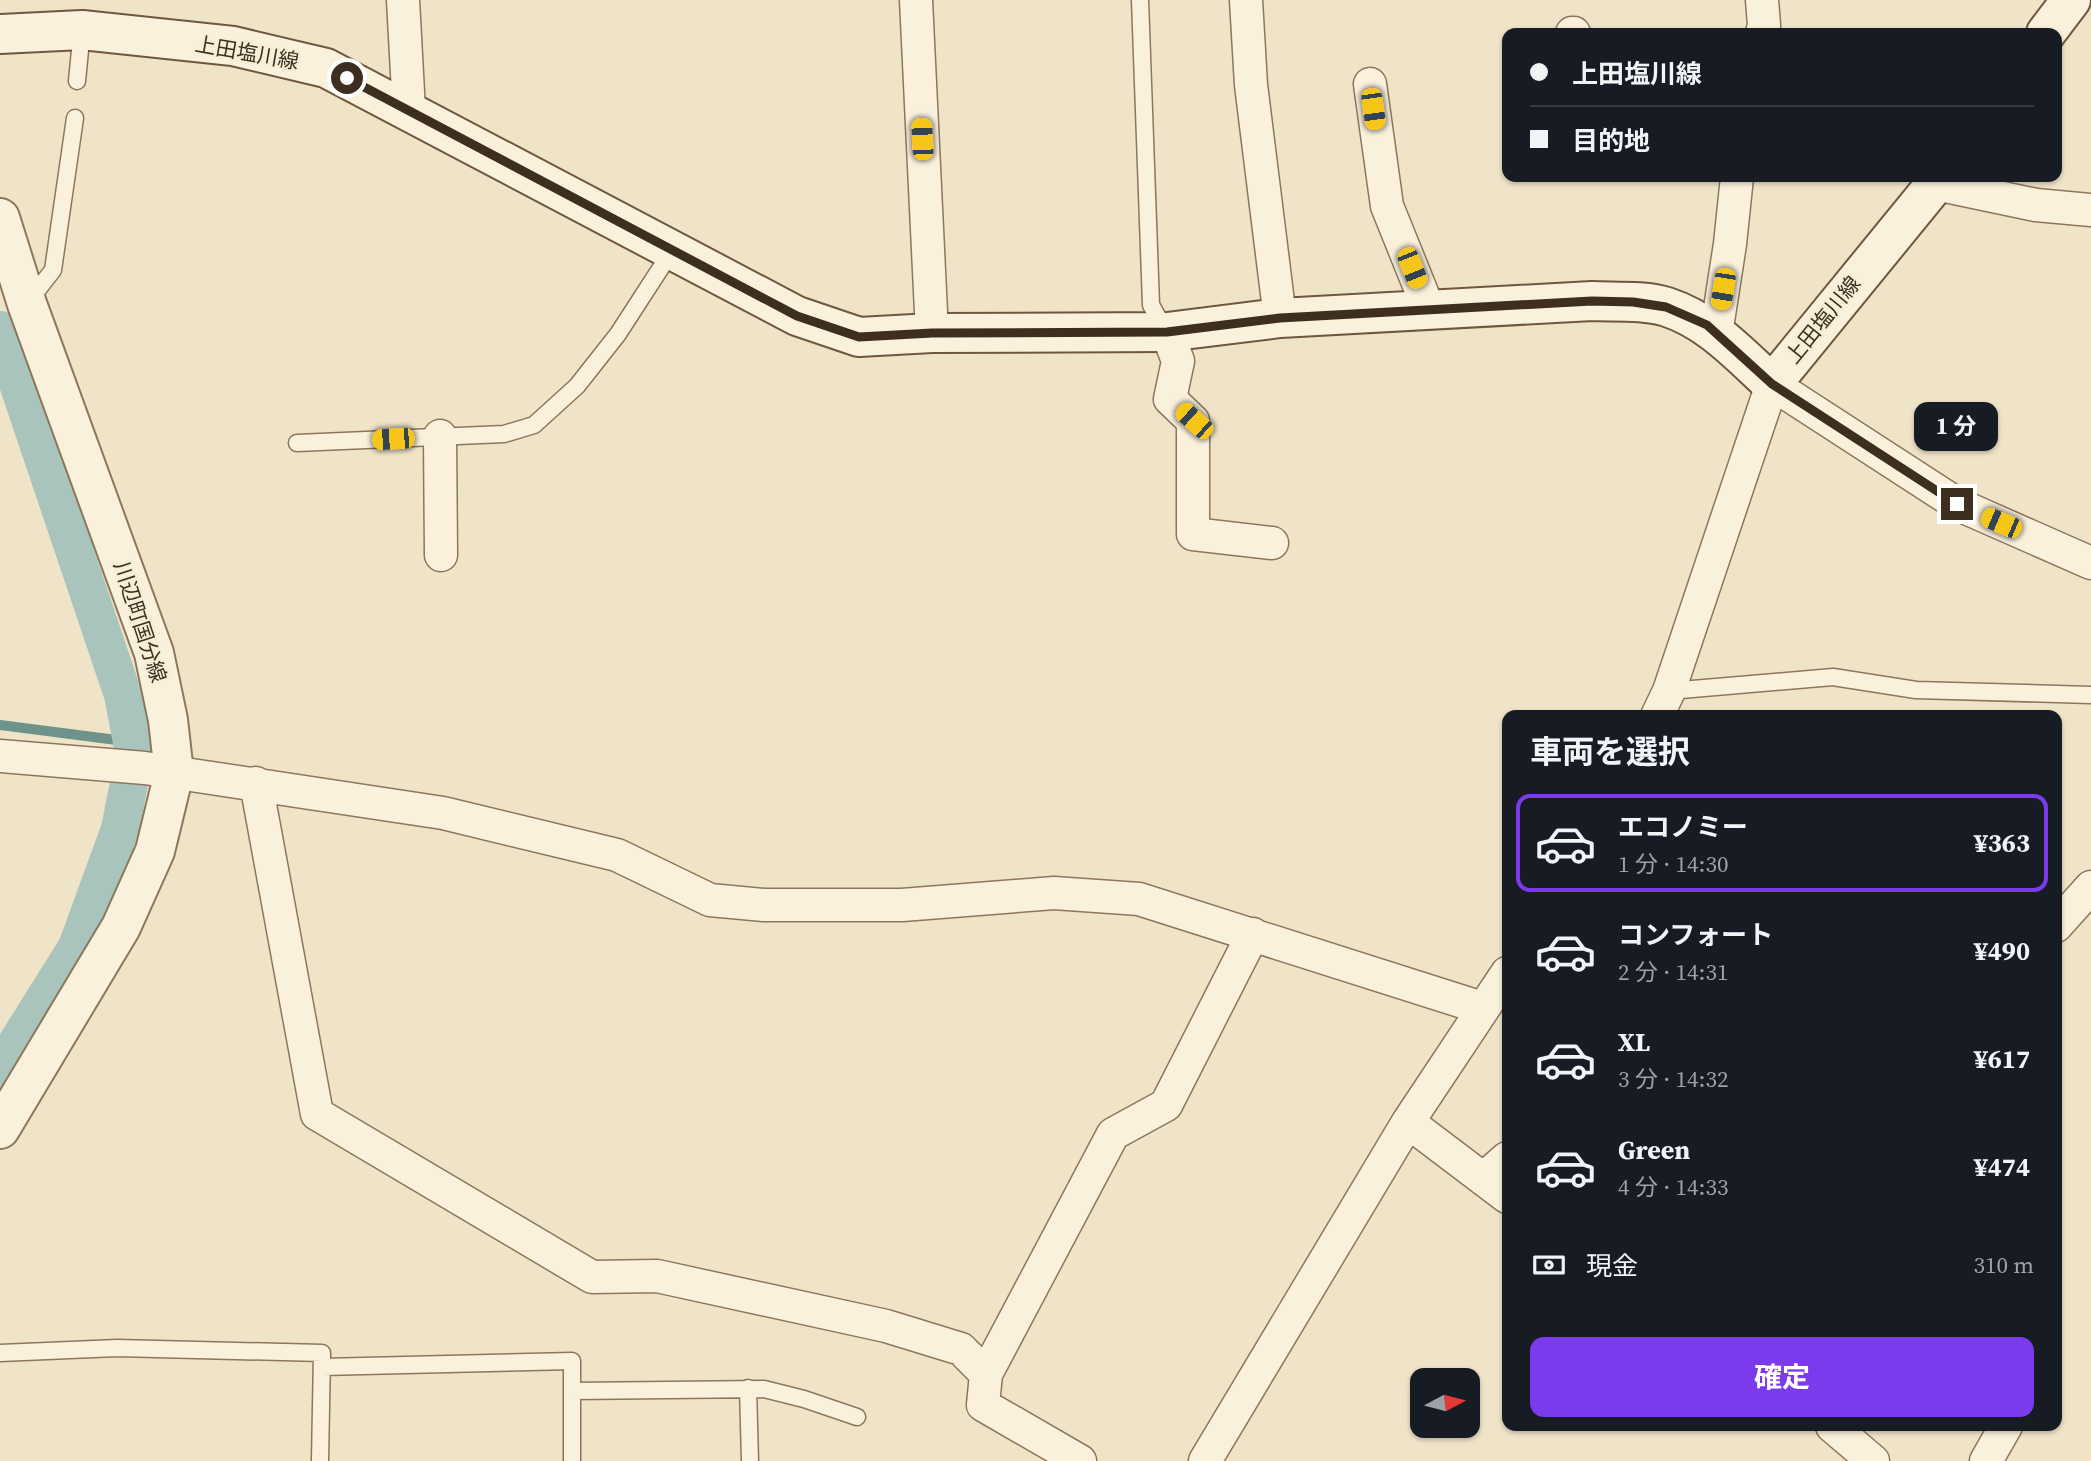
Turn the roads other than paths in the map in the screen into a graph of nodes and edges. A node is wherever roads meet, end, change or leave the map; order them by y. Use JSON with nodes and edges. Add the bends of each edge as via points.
{"nodes":[{"id":1,"x":403,"y":0,"type":"edge"},
{"id":2,"x":916,"y":0,"type":"edge"},
{"id":3,"x":1140,"y":0,"type":"edge"},
{"id":4,"x":1246,"y":0,"type":"edge"},
{"id":5,"x":1762,"y":0,"type":"edge"},
{"id":6,"x":2071,"y":0,"type":"edge"},
{"id":7,"x":1763,"y":28,"type":"edge"},
{"id":8,"x":2050,"y":28,"type":"edge"},
{"id":9,"x":82,"y":30,"type":"junction"},
{"id":10,"x":0,"y":34,"type":"edge"},
{"id":11,"x":77,"y":81,"type":"dead end"},
{"id":12,"x":1370,"y":84,"type":"dead end"},
{"id":13,"x":409,"y":110,"type":"junction"},
{"id":14,"x":75,"y":118,"type":"dead end"},
{"id":15,"x":1736,"y":182,"type":"edge"},
{"id":16,"x":1936,"y":182,"type":"edge"},
{"id":17,"x":1946,"y":182,"type":"edge"},
{"id":18,"x":2091,"y":211,"type":"edge"},
{"id":19,"x":0,"y":218,"type":"edge"},
{"id":20,"x":673,"y":249,"type":"junction"},
{"id":21,"x":27,"y":304,"type":"junction"},
{"id":22,"x":1429,"y":310,"type":"junction"},
{"id":23,"x":1280,"y":318,"type":"junction"},
{"id":24,"x":1167,"y":332,"type":"junction"},
{"id":25,"x":932,"y":333,"type":"junction"},
{"id":26,"x":1716,"y":334,"type":"junction"},
{"id":27,"x":1772,"y":384,"type":"junction"},
{"id":28,"x":440,"y":436,"type":"junction"},
{"id":29,"x":297,"y":443,"type":"dead end"},
{"id":30,"x":1272,"y":543,"type":"dead end"},
{"id":31,"x":441,"y":555,"type":"dead end"},
{"id":32,"x":2091,"y":564,"type":"edge"},
{"id":33,"x":2091,"y":695,"type":"edge"},
{"id":34,"x":1663,"y":703,"type":"edge"},
{"id":35,"x":0,"y":756,"type":"edge"},
{"id":36,"x":145,"y":769,"type":"junction"},
{"id":37,"x":256,"y":783,"type":"junction"},
{"id":38,"x":2091,"y":887,"type":"edge"},
{"id":39,"x":2062,"y":919,"type":"edge"},
{"id":40,"x":1253,"y":934,"type":"junction"},
{"id":41,"x":1502,"y":980,"type":"edge"},
{"id":42,"x":1482,"y":1008,"type":"junction"},
{"id":43,"x":1408,"y":1122,"type":"junction"},
{"id":44,"x":0,"y":1129,"type":"edge"},
{"id":45,"x":1502,"y":1170,"type":"edge"},
{"id":46,"x":1495,"y":1188,"type":"edge"},
{"id":47,"x":0,"y":1353,"type":"edge"},
{"id":48,"x":322,"y":1367,"type":"junction"},
{"id":49,"x":986,"y":1374,"type":"junction"},
{"id":50,"x":748,"y":1388,"type":"junction"},
{"id":51,"x":572,"y":1391,"type":"junction"},
{"id":52,"x":857,"y":1417,"type":"dead end"},
{"id":53,"x":1838,"y":1431,"type":"edge"},
{"id":54,"x":2003,"y":1431,"type":"edge"},
{"id":55,"x":320,"y":1461,"type":"edge"},
{"id":56,"x":572,"y":1461,"type":"edge"},
{"id":57,"x":750,"y":1461,"type":"edge"},
{"id":58,"x":1080,"y":1461,"type":"edge"},
{"id":59,"x":1205,"y":1461,"type":"edge"},
{"id":60,"x":1874,"y":1461,"type":"edge"},
{"id":61,"x":1986,"y":1461,"type":"edge"}],
"edges":[{"from":1,"to":13,"type":"street"},
{"from":2,"to":25,"type":"street"},
{"from":3,"to":24,"type":"lane","via":[[1152,305]]},
{"from":4,"to":23,"type":"street","via":[[1251,85]]},
{"from":5,"to":7,"type":"street"},
{"from":6,"to":8,"type":"main road"},
{"from":9,"to":10,"type":"main road","name":"上田塩川線"},
{"from":9,"to":11,"type":"lane"},
{"from":9,"to":13,"type":"main road","name":"上田塩川線","via":[[233,46],[326,68]]},
{"from":12,"to":22,"type":"street","via":[[1387,206]]},
{"from":13,"to":20,"type":"main road","name":"上田塩川線"},
{"from":14,"to":21,"type":"lane","via":[[53,270]]},
{"from":15,"to":26,"type":"street"},
{"from":16,"to":27,"type":"main road","name":"上田塩川線"},
{"from":17,"to":18,"type":"street","via":[[2036,205]]},
{"from":19,"to":21,"type":"main road","name":"川辺町国分線"},
{"from":20,"to":25,"type":"main road","name":"上田塩川線","via":[[797,316],[859,337]]},
{"from":20,"to":28,"type":"lane","via":[[618,334],[577,386],[534,425],[504,433]]},
{"from":21,"to":36,"type":"main road","name":"川辺町国分線","via":[[154,653],[168,720]]},
{"from":22,"to":23,"type":"main road","name":"上田塩川線"},
{"from":22,"to":26,"type":"main road","name":"上田塩川線","via":[[1633,302],[1666,307],[1707,325]]},
{"from":23,"to":24,"type":"main road","name":"上田塩川線"},
{"from":24,"to":25,"type":"main road","name":"上田塩川線"},
{"from":24,"to":30,"type":"street","via":[[1178,361],[1170,399],[1194,421],[1193,534]]},
{"from":26,"to":27,"type":"main road","name":"上田塩川線"},
{"from":27,"to":32,"type":"street","via":[[1957,504]]},
{"from":27,"to":34,"type":"street"},
{"from":28,"to":29,"type":"lane"},
{"from":28,"to":31,"type":"street"},
{"from":33,"to":34,"type":"lane","via":[[1916,690],[1833,677]]},
{"from":35,"to":36,"type":"street"},
{"from":36,"to":37,"type":"street"},
{"from":36,"to":44,"type":"main road","name":"川辺町国分線","via":[[155,850],[121,927]]},
{"from":37,"to":40,"type":"street","via":[[443,813],[617,855],[710,900],[764,905],[902,905],[1066,894],[1139,899]]},
{"from":37,"to":49,"type":"street","via":[[317,1114],[592,1277],[657,1276],[886,1326],[961,1349]]},
{"from":38,"to":39,"type":"street"},
{"from":40,"to":42,"type":"street"},
{"from":40,"to":49,"type":"street","via":[[1166,1105],[1113,1134]]},
{"from":41,"to":42,"type":"street"},
{"from":42,"to":43,"type":"street"},
{"from":43,"to":46,"type":"street"},
{"from":43,"to":59,"type":"street"},
{"from":45,"to":46,"type":"street"},
{"from":47,"to":48,"type":"lane","via":[[117,1348],[322,1353]]},
{"from":48,"to":51,"type":"lane","via":[[572,1361]]},
{"from":48,"to":55,"type":"lane"},
{"from":49,"to":58,"type":"street","via":[[983,1405]]},
{"from":50,"to":51,"type":"lane"},
{"from":50,"to":52,"type":"lane","via":[[804,1399]]},
{"from":50,"to":57,"type":"lane"},
{"from":51,"to":56,"type":"lane"},
{"from":53,"to":60,"type":"street"},
{"from":54,"to":61,"type":"street"}]}
